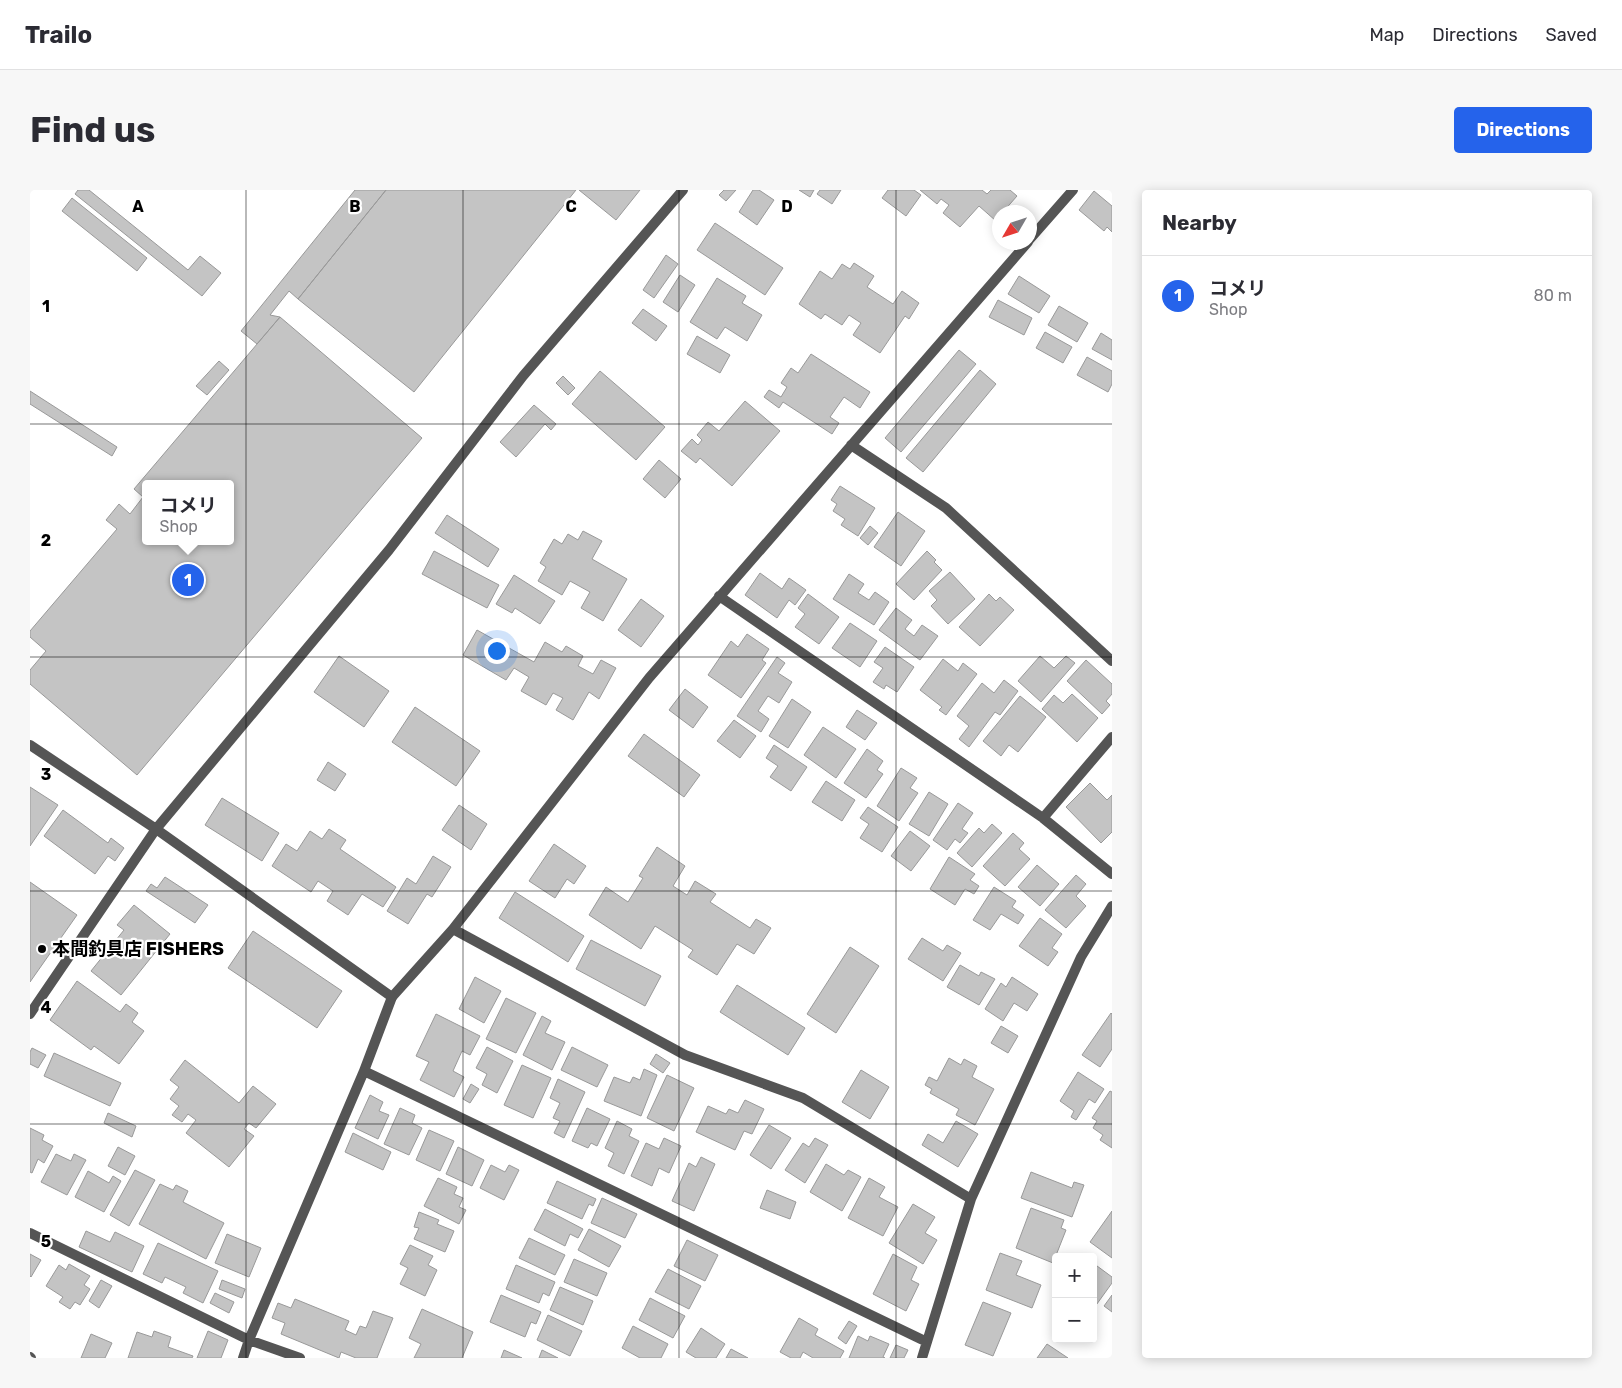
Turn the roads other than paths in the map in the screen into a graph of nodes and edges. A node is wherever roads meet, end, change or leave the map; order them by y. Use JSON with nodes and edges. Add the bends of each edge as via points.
{"nodes":[{"id":1,"x":683,"y":190,"type":"edge"},
{"id":2,"x":1073,"y":190,"type":"edge"},
{"id":3,"x":1037,"y":231,"type":"edge"},
{"id":4,"x":1020,"y":250,"type":"edge"},
{"id":5,"x":851,"y":446,"type":"junction"},
{"id":6,"x":719,"y":596,"type":"junction"},
{"id":7,"x":1112,"y":661,"type":"edge"},
{"id":8,"x":1112,"y":737,"type":"edge"},
{"id":9,"x":30,"y":745,"type":"edge"},
{"id":10,"x":1044,"y":818,"type":"junction"},
{"id":11,"x":156,"y":830,"type":"junction"},
{"id":12,"x":1112,"y":874,"type":"edge"},
{"id":13,"x":1112,"y":906,"type":"edge"},
{"id":14,"x":453,"y":929,"type":"junction"},
{"id":15,"x":392,"y":998,"type":"junction"},
{"id":16,"x":30,"y":1014,"type":"edge"},
{"id":17,"x":364,"y":1071,"type":"junction"},
{"id":18,"x":971,"y":1199,"type":"junction"},
{"id":19,"x":30,"y":1233,"type":"edge"},
{"id":20,"x":248,"y":1340,"type":"junction"},
{"id":21,"x":927,"y":1342,"type":"junction"},
{"id":22,"x":243,"y":1358,"type":"edge"},
{"id":23,"x":300,"y":1358,"type":"edge"},
{"id":24,"x":922,"y":1358,"type":"edge"}],
"edges":[{"from":1,"to":11,"type":"street","via":[[523,376],[389,550]]},
{"from":2,"to":3,"type":"street"},
{"from":4,"to":5,"type":"street"},
{"from":5,"to":6,"type":"street"},
{"from":5,"to":7,"type":"street","via":[[946,508]]},
{"from":6,"to":10,"type":"street"},
{"from":6,"to":14,"type":"street","via":[[649,678]]},
{"from":8,"to":10,"type":"street"},
{"from":9,"to":11,"type":"street"},
{"from":10,"to":12,"type":"street"},
{"from":11,"to":15,"type":"street"},
{"from":11,"to":16,"type":"street"},
{"from":13,"to":18,"type":"street","via":[[1081,957]]},
{"from":14,"to":15,"type":"street"},
{"from":14,"to":18,"type":"street","via":[[685,1056],[803,1098]]},
{"from":15,"to":17,"type":"street"},
{"from":17,"to":20,"type":"street"},
{"from":17,"to":21,"type":"street"},
{"from":18,"to":21,"type":"street"},
{"from":19,"to":20,"type":"street"},
{"from":20,"to":22,"type":"street"},
{"from":20,"to":23,"type":"street"},
{"from":21,"to":24,"type":"street"}]}
